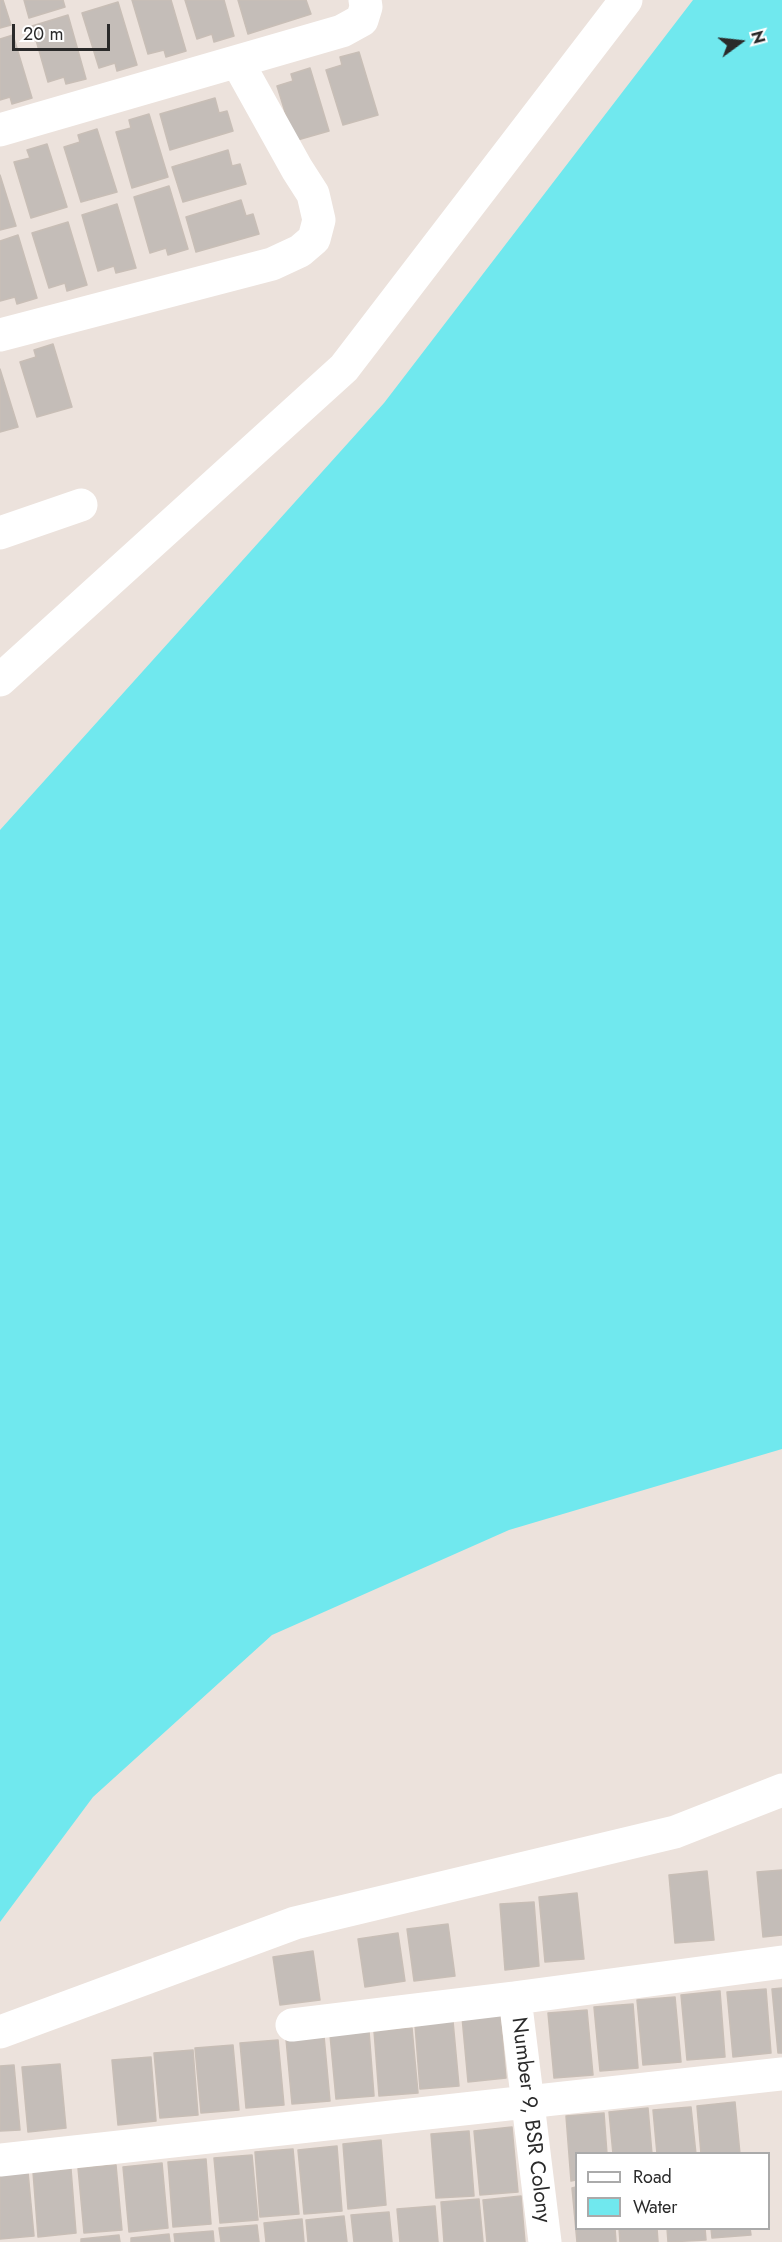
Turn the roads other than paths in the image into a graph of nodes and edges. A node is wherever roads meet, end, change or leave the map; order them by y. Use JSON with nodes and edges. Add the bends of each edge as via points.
{"nodes":[{"id":1,"x":365,"y":0,"type":"edge"},
{"id":2,"x":626,"y":0,"type":"edge"},
{"id":3,"x":238,"y":63,"type":"junction"},
{"id":4,"x":0,"y":130,"type":"edge"},
{"id":5,"x":0,"y":335,"type":"edge"},
{"id":6,"x":81,"y":505,"type":"dead end"},
{"id":7,"x":0,"y":534,"type":"edge"},
{"id":8,"x":0,"y":680,"type":"edge"},
{"id":9,"x":782,"y":1790,"type":"edge"},
{"id":10,"x":782,"y":1962,"type":"edge"},
{"id":11,"x":515,"y":1998,"type":"junction"},
{"id":12,"x":292,"y":2025,"type":"dead end"},
{"id":13,"x":0,"y":2032,"type":"edge"},
{"id":14,"x":782,"y":2074,"type":"edge"},
{"id":15,"x":529,"y":2103,"type":"junction"},
{"id":16,"x":0,"y":2160,"type":"edge"},
{"id":17,"x":545,"y":2242,"type":"edge"}],
"edges":[{"from":1,"to":3,"type":"street","via":[[362,20],[342,31]]},
{"from":2,"to":8,"type":"street","via":[[344,368]]},
{"from":3,"to":4,"type":"street"},
{"from":3,"to":5,"type":"street","via":[[313,194],[319,220],[314,239],[300,251],[272,264]]},
{"from":6,"to":7,"type":"street"},
{"from":9,"to":13,"type":"street","via":[[675,1832],[295,1923]]},
{"from":10,"to":11,"type":"street"},
{"from":11,"to":12,"type":"street"},
{"from":11,"to":15,"type":"street","name":"Number 9, BSR Colony"},
{"from":14,"to":15,"type":"street"},
{"from":15,"to":16,"type":"street"},
{"from":15,"to":17,"type":"street","name":"Number 9, BSR Colony"}]}
